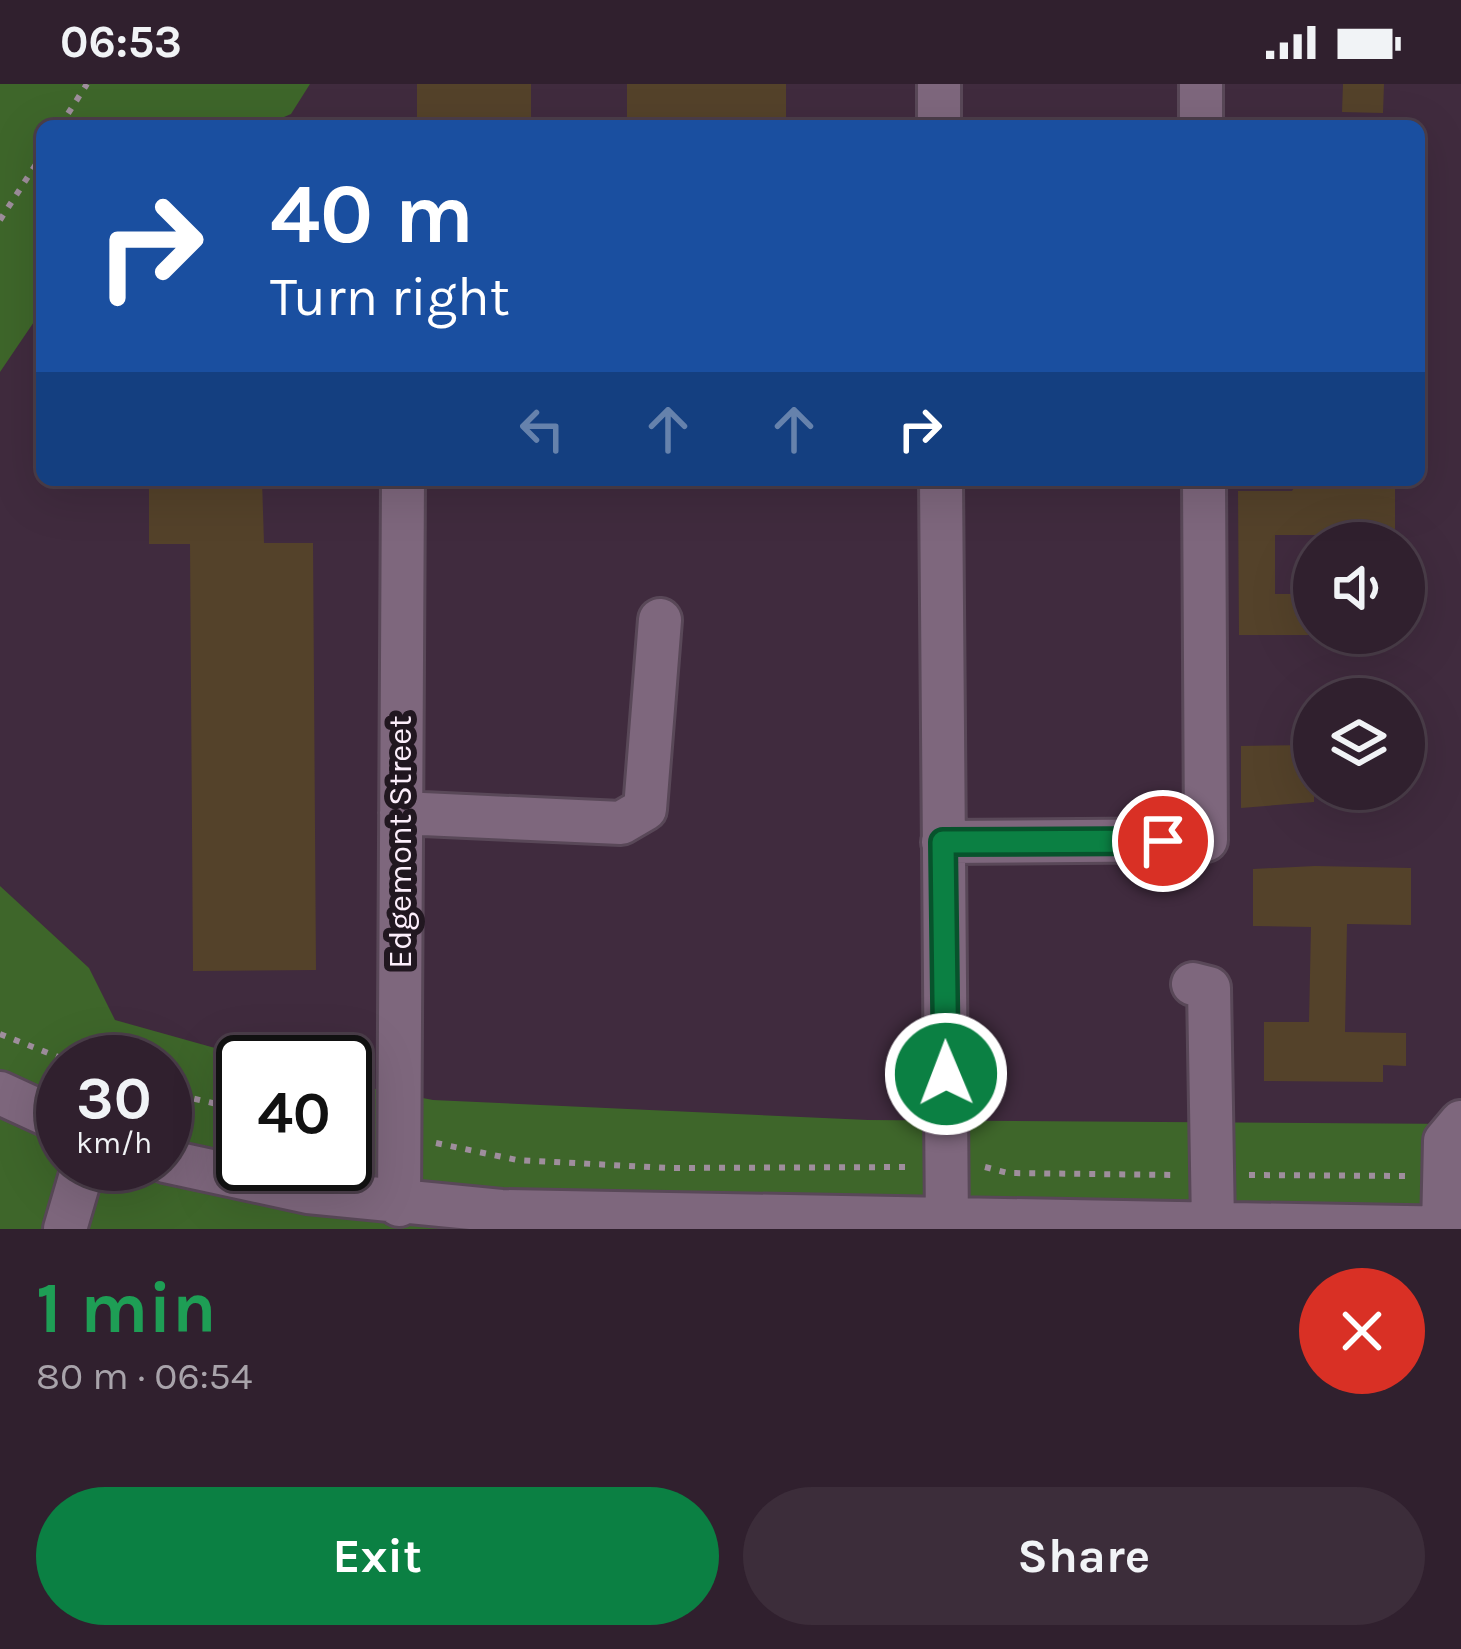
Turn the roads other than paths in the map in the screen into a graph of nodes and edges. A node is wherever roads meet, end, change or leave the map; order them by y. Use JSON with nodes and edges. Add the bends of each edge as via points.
{"nodes":[{"id":1,"x":939,"y":84,"type":"edge"},
{"id":2,"x":1201,"y":84,"type":"edge"},
{"id":3,"x":939,"y":120,"type":"edge"},
{"id":4,"x":1201,"y":120,"type":"edge"},
{"id":5,"x":403,"y":486,"type":"edge"},
{"id":6,"x":941,"y":486,"type":"edge"},
{"id":7,"x":1204,"y":486,"type":"edge"},
{"id":8,"x":660,"y":620,"type":"dead end"},
{"id":9,"x":401,"y":813,"type":"junction"},
{"id":10,"x":943,"y":842,"type":"junction"},
{"id":11,"x":1193,"y":984,"type":"dead end"},
{"id":12,"x":0,"y":1093,"type":"edge"},
{"id":13,"x":36,"y":1110,"type":"edge"},
{"id":14,"x":1461,"y":1122,"type":"edge"},
{"id":15,"x":192,"y":1167,"type":"edge"},
{"id":16,"x":76,"y":1191,"type":"edge"},
{"id":17,"x":399,"y":1205,"type":"junction"},
{"id":18,"x":662,"y":1221,"type":"edge"},
{"id":19,"x":947,"y":1224,"type":"edge"},
{"id":20,"x":1214,"y":1225,"type":"junction"},
{"id":21,"x":1443,"y":1228,"type":"edge"},
{"id":22,"x":1461,"y":1228,"type":"edge"},
{"id":23,"x":65,"y":1229,"type":"edge"}],
"edges":[{"from":1,"to":3,"type":"street"},
{"from":2,"to":4,"type":"street"},
{"from":5,"to":9,"type":"street","name":"Edgemont Street"},
{"from":6,"to":10,"type":"street"},
{"from":7,"to":10,"type":"street","via":[[1206,841]]},
{"from":8,"to":9,"type":"street","via":[[645,809],[621,823]]},
{"from":9,"to":17,"type":"street","name":"Edgemont Street"},
{"from":10,"to":19,"type":"street"},
{"from":11,"to":20,"type":"street","via":[[1209,988]]},
{"from":12,"to":13,"type":"street"},
{"from":14,"to":21,"type":"street","via":[[1445,1141]]},
{"from":15,"to":17,"type":"street"},
{"from":16,"to":23,"type":"street"},
{"from":17,"to":18,"type":"street"},
{"from":18,"to":19,"type":"street"},
{"from":19,"to":20,"type":"street"},
{"from":20,"to":21,"type":"street"},
{"from":21,"to":22,"type":"street"}]}
